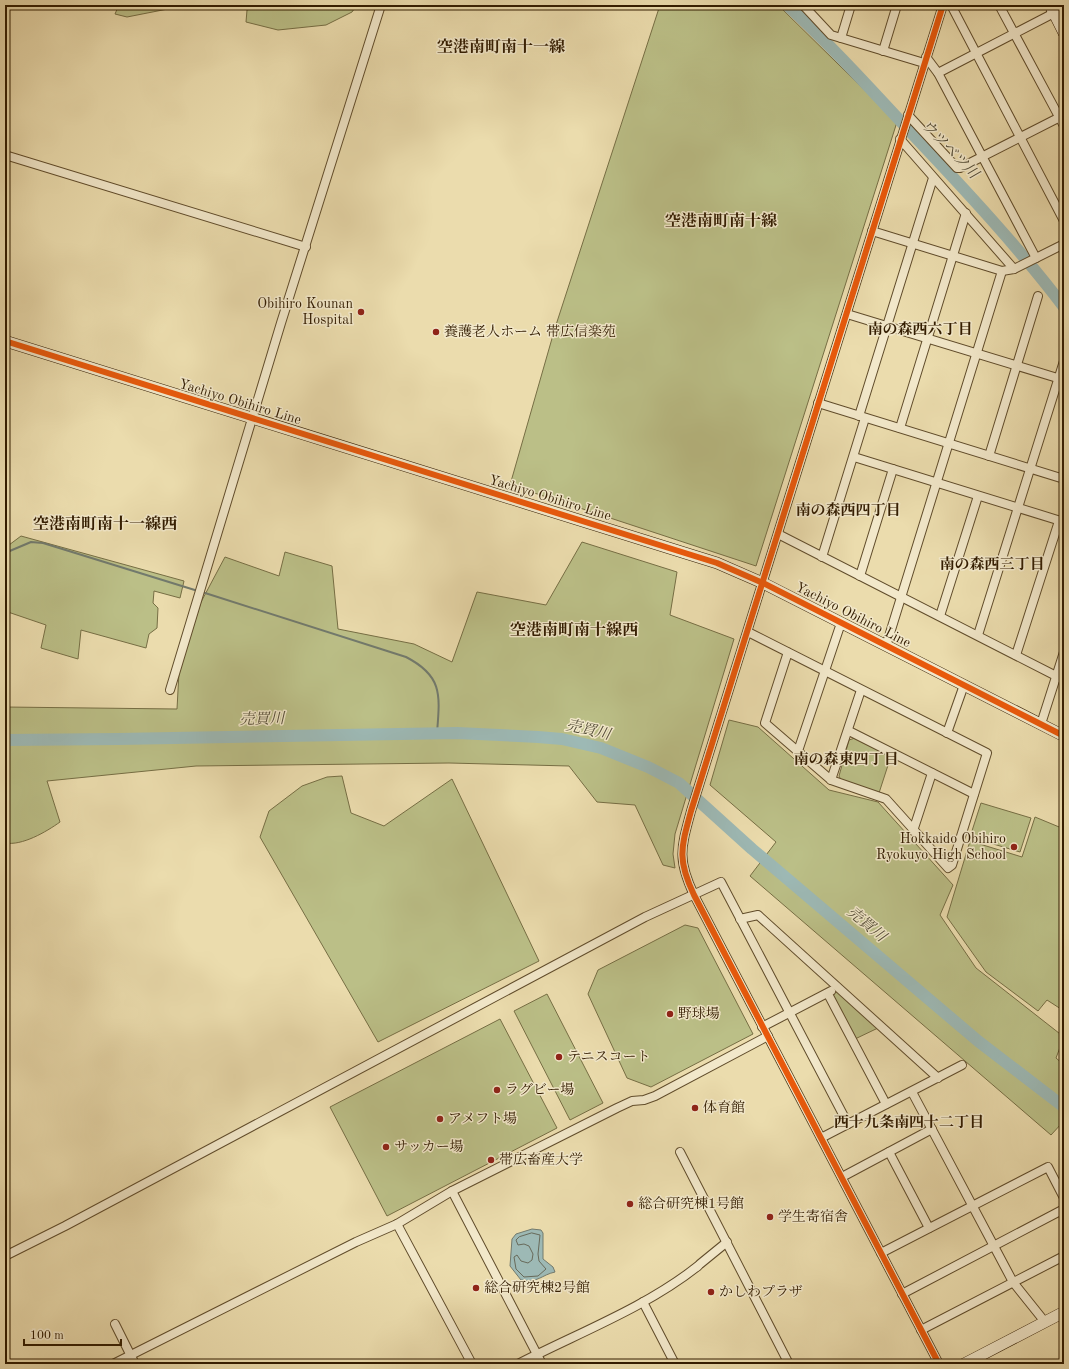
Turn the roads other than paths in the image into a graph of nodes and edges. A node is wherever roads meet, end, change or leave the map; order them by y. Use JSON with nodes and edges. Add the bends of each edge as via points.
{"nodes":[{"id":1,"x":381,"y":5,"type":"edge"},
{"id":2,"x":851,"y":5,"type":"edge"},
{"id":3,"x":897,"y":5,"type":"edge"},
{"id":4,"x":943,"y":5,"type":"edge"},
{"id":5,"x":951,"y":5,"type":"edge"},
{"id":6,"x":999,"y":5,"type":"edge"},
{"id":7,"x":804,"y":6,"type":"edge"},
{"id":8,"x":1052,"y":9,"type":"edge"},
{"id":9,"x":1064,"y":33,"type":"edge"},
{"id":10,"x":1014,"y":34,"type":"junction"},
{"id":11,"x":841,"y":38,"type":"junction"},
{"id":12,"x":883,"y":51,"type":"junction"},
{"id":13,"x":977,"y":53,"type":"junction"},
{"id":14,"x":925,"y":60,"type":"junction"},
{"id":15,"x":938,"y":73,"type":"junction"},
{"id":16,"x":1062,"y":116,"type":"edge"},
{"id":17,"x":907,"y":117,"type":"junction"},
{"id":18,"x":1064,"y":126,"type":"edge"},
{"id":19,"x":901,"y":136,"type":"junction"},
{"id":20,"x":1021,"y":138,"type":"junction"},
{"id":21,"x":5,"y":155,"type":"edge"},
{"id":22,"x":982,"y":157,"type":"junction"},
{"id":23,"x":933,"y":178,"type":"junction"},
{"id":24,"x":966,"y":213,"type":"junction"},
{"id":25,"x":1064,"y":221,"type":"edge"},
{"id":26,"x":872,"y":231,"type":"junction"},
{"id":27,"x":913,"y":244,"type":"junction"},
{"id":28,"x":1064,"y":244,"type":"edge"},
{"id":29,"x":306,"y":247,"type":"junction"},
{"id":30,"x":954,"y":255,"type":"junction"},
{"id":31,"x":1034,"y":259,"type":"junction"},
{"id":32,"x":1017,"y":268,"type":"junction"},
{"id":33,"x":1002,"y":271,"type":"junction"},
{"id":34,"x":1038,"y":296,"type":"dead end"},
{"id":35,"x":847,"y":314,"type":"junction"},
{"id":36,"x":886,"y":326,"type":"junction"},
{"id":37,"x":929,"y":339,"type":"junction"},
{"id":38,"x":5,"y":341,"type":"edge"},
{"id":39,"x":976,"y":354,"type":"junction"},
{"id":40,"x":1064,"y":361,"type":"edge"},
{"id":41,"x":1017,"y":367,"type":"junction"},
{"id":42,"x":1062,"y":380,"type":"edge"},
{"id":43,"x":818,"y":403,"type":"junction"},
{"id":44,"x":862,"y":417,"type":"junction"},
{"id":45,"x":252,"y":418,"type":"junction"},
{"id":46,"x":900,"y":428,"type":"junction"},
{"id":47,"x":948,"y":444,"type":"junction"},
{"id":48,"x":988,"y":456,"type":"junction"},
{"id":49,"x":854,"y":457,"type":"junction"},
{"id":50,"x":893,"y":469,"type":"junction"},
{"id":51,"x":1031,"y":469,"type":"junction"},
{"id":52,"x":1064,"y":479,"type":"edge"},
{"id":53,"x":936,"y":482,"type":"junction"},
{"id":54,"x":978,"y":496,"type":"junction"},
{"id":55,"x":1018,"y":507,"type":"junction"},
{"id":56,"x":1061,"y":521,"type":"edge"},
{"id":57,"x":778,"y":534,"type":"junction"},
{"id":58,"x":822,"y":557,"type":"junction"},
{"id":59,"x":860,"y":576,"type":"junction"},
{"id":60,"x":763,"y":583,"type":"junction"},
{"id":61,"x":901,"y":598,"type":"junction"},
{"id":62,"x":940,"y":616,"type":"junction"},
{"id":63,"x":841,"y":623,"type":"junction"},
{"id":64,"x":748,"y":632,"type":"junction"},
{"id":65,"x":978,"y":635,"type":"junction"},
{"id":66,"x":886,"y":646,"type":"junction"},
{"id":67,"x":788,"y":652,"type":"junction"},
{"id":68,"x":1064,"y":652,"type":"edge"},
{"id":69,"x":1016,"y":655,"type":"junction"},
{"id":70,"x":824,"y":671,"type":"junction"},
{"id":71,"x":1056,"y":676,"type":"junction"},
{"id":72,"x":1064,"y":680,"type":"edge"},
{"id":73,"x":964,"y":685,"type":"junction"},
{"id":74,"x":170,"y":690,"type":"dead end"},
{"id":75,"x":861,"y":690,"type":"junction"},
{"id":76,"x":1041,"y":724,"type":"junction"},
{"id":77,"x":849,"y":731,"type":"junction"},
{"id":78,"x":947,"y":733,"type":"junction"},
{"id":79,"x":1064,"y":736,"type":"edge"},
{"id":80,"x":798,"y":751,"type":"junction"},
{"id":81,"x":932,"y":773,"type":"junction"},
{"id":82,"x":831,"y":780,"type":"junction"},
{"id":83,"x":974,"y":794,"type":"junction"},
{"id":84,"x":913,"y":831,"type":"junction"},
{"id":85,"x":694,"y":895,"type":"junction"},
{"id":86,"x":740,"y":919,"type":"junction"},
{"id":87,"x":837,"y":986,"type":"junction"},
{"id":88,"x":828,"y":994,"type":"junction"},
{"id":89,"x":790,"y":1013,"type":"junction"},
{"id":90,"x":762,"y":1026,"type":"junction"},
{"id":91,"x":768,"y":1036,"type":"junction"},
{"id":92,"x":962,"y":1065,"type":"dead end"},
{"id":93,"x":938,"y":1078,"type":"junction"},
{"id":94,"x":912,"y":1092,"type":"junction"},
{"id":95,"x":886,"y":1104,"type":"junction"},
{"id":96,"x":848,"y":1124,"type":"junction"},
{"id":97,"x":932,"y":1129,"type":"junction"},
{"id":98,"x":821,"y":1138,"type":"junction"},
{"id":99,"x":680,"y":1152,"type":"dead end"},
{"id":100,"x":889,"y":1152,"type":"junction"},
{"id":101,"x":842,"y":1176,"type":"junction"},
{"id":102,"x":452,"y":1191,"type":"junction"},
{"id":103,"x":1064,"y":1198,"type":"edge"},
{"id":104,"x":972,"y":1205,"type":"junction"},
{"id":105,"x":1064,"y":1208,"type":"edge"},
{"id":106,"x":397,"y":1224,"type":"junction"},
{"id":107,"x":929,"y":1228,"type":"junction"},
{"id":108,"x":727,"y":1242,"type":"junction"},
{"id":109,"x":993,"y":1245,"type":"junction"},
{"id":110,"x":881,"y":1253,"type":"junction"},
{"id":111,"x":5,"y":1256,"type":"edge"},
{"id":112,"x":1064,"y":1256,"type":"edge"},
{"id":113,"x":1013,"y":1282,"type":"junction"},
{"id":114,"x":902,"y":1294,"type":"junction"},
{"id":115,"x":643,"y":1302,"type":"junction"},
{"id":116,"x":1064,"y":1312,"type":"edge"},
{"id":117,"x":1045,"y":1322,"type":"junction"},
{"id":118,"x":115,"y":1324,"type":"dead end"},
{"id":119,"x":921,"y":1330,"type":"junction"},
{"id":120,"x":537,"y":1354,"type":"junction"},
{"id":121,"x":130,"y":1355,"type":"junction"},
{"id":122,"x":113,"y":1364,"type":"edge"},
{"id":123,"x":135,"y":1364,"type":"edge"},
{"id":124,"x":472,"y":1364,"type":"edge"},
{"id":125,"x":518,"y":1364,"type":"edge"},
{"id":126,"x":542,"y":1364,"type":"edge"},
{"id":127,"x":675,"y":1364,"type":"edge"},
{"id":128,"x":789,"y":1364,"type":"edge"},
{"id":129,"x":939,"y":1364,"type":"edge"},
{"id":130,"x":964,"y":1364,"type":"edge"}],
"edges":[{"from":1,"to":29,"type":"street"},
{"from":2,"to":11,"type":"street"},
{"from":3,"to":12,"type":"street"},
{"from":4,"to":14,"type":"street"},
{"from":5,"to":13,"type":"street"},
{"from":6,"to":10,"type":"street"},
{"from":7,"to":11,"type":"street","via":[[830,35]]},
{"from":8,"to":9,"type":"main road"},
{"from":8,"to":10,"type":"street"},
{"from":10,"to":13,"type":"street"},
{"from":10,"to":16,"type":"street"},
{"from":11,"to":12,"type":"street"},
{"from":12,"to":14,"type":"street"},
{"from":13,"to":15,"type":"street"},
{"from":13,"to":20,"type":"street"},
{"from":14,"to":15,"type":"street"},
{"from":14,"to":17,"type":"street"},
{"from":15,"to":22,"type":"street"},
{"from":16,"to":18,"type":"street"},
{"from":16,"to":20,"type":"street"},
{"from":17,"to":19,"type":"street"},
{"from":17,"to":22,"type":"street","via":[[956,168]]},
{"from":19,"to":23,"type":"street"},
{"from":19,"to":26,"type":"street"},
{"from":20,"to":22,"type":"street"},
{"from":20,"to":25,"type":"street"},
{"from":21,"to":29,"type":"street"},
{"from":22,"to":31,"type":"street"},
{"from":23,"to":24,"type":"street"},
{"from":23,"to":27,"type":"street"},
{"from":24,"to":30,"type":"street"},
{"from":24,"to":32,"type":"street"},
{"from":26,"to":27,"type":"street"},
{"from":26,"to":35,"type":"street"},
{"from":27,"to":30,"type":"street"},
{"from":27,"to":36,"type":"street"},
{"from":28,"to":31,"type":"street"},
{"from":29,"to":45,"type":"street"},
{"from":30,"to":33,"type":"street"},
{"from":30,"to":37,"type":"street"},
{"from":31,"to":32,"type":"street"},
{"from":32,"to":33,"type":"street"},
{"from":33,"to":39,"type":"street"},
{"from":34,"to":41,"type":"street"},
{"from":35,"to":36,"type":"street"},
{"from":35,"to":43,"type":"street"},
{"from":36,"to":37,"type":"street"},
{"from":36,"to":44,"type":"street"},
{"from":37,"to":39,"type":"street"},
{"from":37,"to":46,"type":"street"},
{"from":38,"to":45,"type":"main road","name":"Yachiyo Obihiro Line"},
{"from":39,"to":41,"type":"street"},
{"from":39,"to":47,"type":"street"},
{"from":40,"to":42,"type":"street"},
{"from":41,"to":42,"type":"street"},
{"from":41,"to":48,"type":"street"},
{"from":42,"to":51,"type":"street"},
{"from":43,"to":44,"type":"street"},
{"from":43,"to":57,"type":"street"},
{"from":44,"to":46,"type":"street"},
{"from":44,"to":49,"type":"street"},
{"from":45,"to":60,"type":"main road","name":"Yachiyo Obihiro Line","via":[[702,558]]},
{"from":45,"to":74,"type":"street"},
{"from":46,"to":47,"type":"street"},
{"from":47,"to":48,"type":"street"},
{"from":47,"to":53,"type":"street"},
{"from":48,"to":51,"type":"street"},
{"from":49,"to":50,"type":"street"},
{"from":49,"to":58,"type":"street"},
{"from":50,"to":53,"type":"street"},
{"from":50,"to":59,"type":"street"},
{"from":51,"to":52,"type":"street"},
{"from":51,"to":55,"type":"street"},
{"from":53,"to":54,"type":"street"},
{"from":53,"to":61,"type":"street"},
{"from":54,"to":55,"type":"street"},
{"from":54,"to":62,"type":"street"},
{"from":55,"to":56,"type":"street"},
{"from":55,"to":65,"type":"street"},
{"from":56,"to":69,"type":"street"},
{"from":57,"to":58,"type":"street"},
{"from":57,"to":60,"type":"street"},
{"from":58,"to":59,"type":"street"},
{"from":59,"to":61,"type":"street"},
{"from":60,"to":63,"type":"main road","name":"Yachiyo Obihiro Line"},
{"from":60,"to":64,"type":"street"},
{"from":61,"to":62,"type":"street"},
{"from":61,"to":66,"type":"street"},
{"from":62,"to":65,"type":"street"},
{"from":63,"to":66,"type":"main road","name":"Yachiyo Obihiro Line"},
{"from":63,"to":70,"type":"street"},
{"from":64,"to":67,"type":"street"},
{"from":64,"to":85,"type":"street","via":[[682,843],[684,875]]},
{"from":65,"to":69,"type":"street"},
{"from":66,"to":73,"type":"main road","name":"Yachiyo Obihiro Line"},
{"from":67,"to":70,"type":"street"},
{"from":67,"to":80,"type":"street","via":[[765,723]]},
{"from":68,"to":71,"type":"street"},
{"from":69,"to":71,"type":"street"},
{"from":70,"to":75,"type":"street"},
{"from":70,"to":80,"type":"street"},
{"from":71,"to":72,"type":"street"},
{"from":71,"to":76,"type":"street"},
{"from":73,"to":76,"type":"main road","name":"Yachiyo Obihiro Line"},
{"from":73,"to":78,"type":"street"},
{"from":75,"to":77,"type":"street"},
{"from":75,"to":78,"type":"street"},
{"from":76,"to":79,"type":"main road","name":"Yachiyo Obihiro Line"},
{"from":77,"to":81,"type":"street"},
{"from":77,"to":82,"type":"street"},
{"from":78,"to":83,"type":"street","via":[[987,753]]},
{"from":80,"to":82,"type":"street"},
{"from":81,"to":83,"type":"street"},
{"from":81,"to":84,"type":"street"},
{"from":82,"to":84,"type":"street","via":[[886,799]]},
{"from":83,"to":84,"type":"street","via":[[952,865],[948,868]]},
{"from":85,"to":86,"type":"street","via":[[721,882]]},
{"from":85,"to":90,"type":"street"},
{"from":85,"to":111,"type":"street","via":[[638,921]]},
{"from":86,"to":87,"type":"street","via":[[758,915]]},
{"from":86,"to":89,"type":"street"},
{"from":87,"to":88,"type":"street"},
{"from":87,"to":93,"type":"street"},
{"from":88,"to":89,"type":"street"},
{"from":88,"to":95,"type":"street"},
{"from":89,"to":90,"type":"street"},
{"from":89,"to":96,"type":"street"},
{"from":90,"to":91,"type":"street"},
{"from":91,"to":98,"type":"street"},
{"from":91,"to":102,"type":"street","via":[[655,1096],[632,1101]]},
{"from":92,"to":93,"type":"street"},
{"from":93,"to":94,"type":"street"},
{"from":94,"to":95,"type":"street"},
{"from":94,"to":97,"type":"street"},
{"from":95,"to":96,"type":"street"},
{"from":96,"to":98,"type":"street"},
{"from":97,"to":100,"type":"street"},
{"from":97,"to":104,"type":"street"},
{"from":98,"to":101,"type":"street"},
{"from":99,"to":108,"type":"street"},
{"from":100,"to":101,"type":"street"},
{"from":100,"to":107,"type":"street"},
{"from":101,"to":110,"type":"street"},
{"from":102,"to":106,"type":"street"},
{"from":102,"to":120,"type":"street"},
{"from":103,"to":104,"type":"street","via":[[1048,1167]]},
{"from":104,"to":107,"type":"street"},
{"from":104,"to":109,"type":"street"},
{"from":105,"to":109,"type":"street"},
{"from":106,"to":121,"type":"street"},
{"from":106,"to":124,"type":"street"},
{"from":107,"to":110,"type":"street"},
{"from":108,"to":115,"type":"street","via":[[681,1279]]},
{"from":108,"to":128,"type":"street"},
{"from":109,"to":113,"type":"street"},
{"from":109,"to":114,"type":"street"},
{"from":110,"to":114,"type":"street"},
{"from":112,"to":113,"type":"street"},
{"from":113,"to":117,"type":"street"},
{"from":113,"to":119,"type":"street"},
{"from":114,"to":119,"type":"street"},
{"from":115,"to":120,"type":"street"},
{"from":115,"to":127,"type":"street"},
{"from":116,"to":117,"type":"main road"},
{"from":117,"to":130,"type":"main road"},
{"from":118,"to":121,"type":"street"},
{"from":119,"to":129,"type":"street"},
{"from":120,"to":125,"type":"street"},
{"from":120,"to":126,"type":"street"},
{"from":121,"to":122,"type":"street"},
{"from":121,"to":123,"type":"street"}]}
